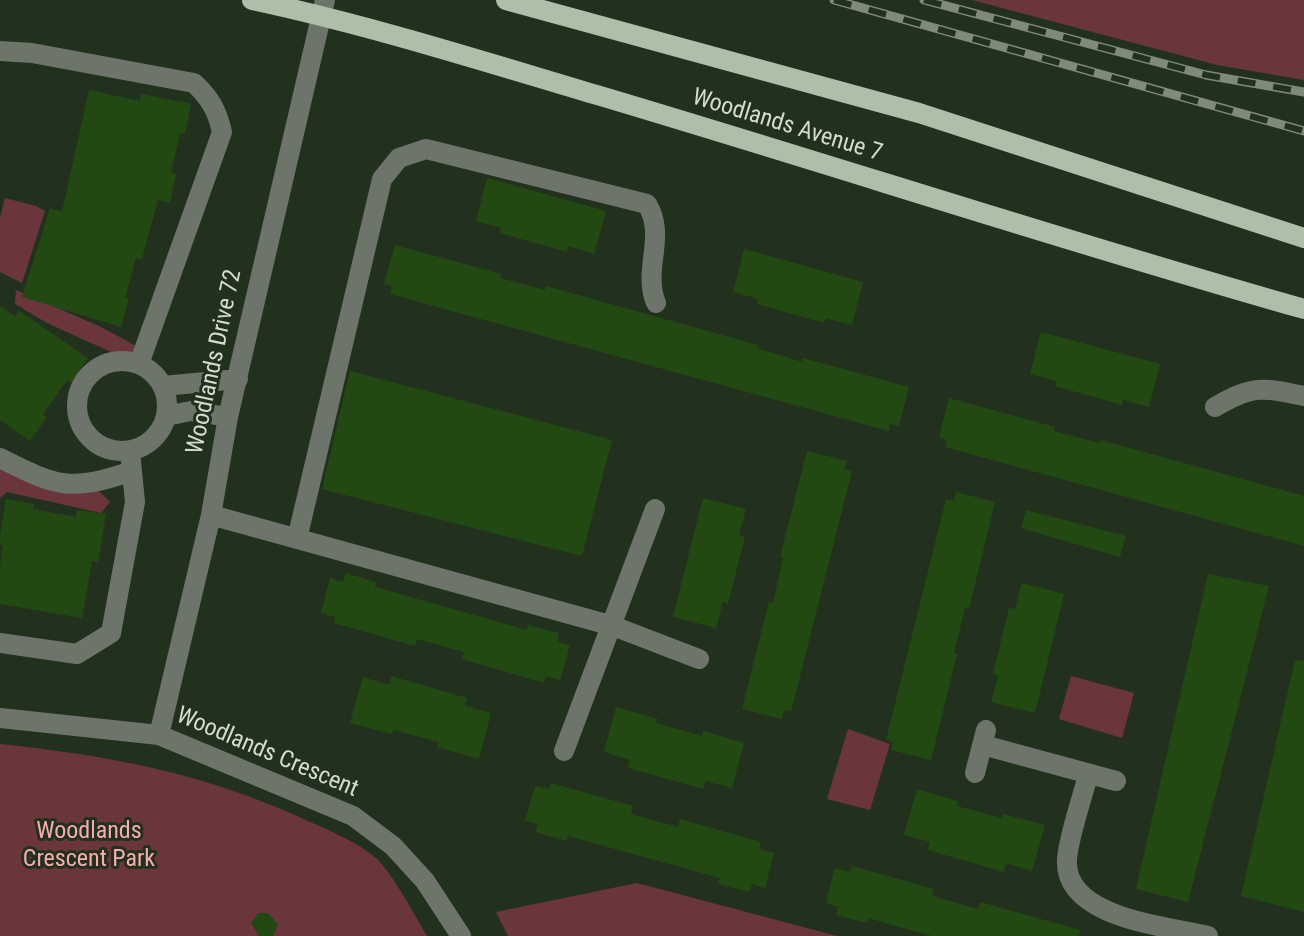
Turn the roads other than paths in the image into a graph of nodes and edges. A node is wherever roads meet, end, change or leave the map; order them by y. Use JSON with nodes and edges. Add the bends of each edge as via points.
{"nodes":[{"id":1,"x":252,"y":0,"type":"edge"},
{"id":2,"x":506,"y":0,"type":"edge"},
{"id":3,"x":323,"y":7,"type":"edge"},
{"id":4,"x":0,"y":51,"type":"edge"},
{"id":5,"x":1304,"y":238,"type":"edge"},
{"id":6,"x":656,"y":303,"type":"dead end"},
{"id":7,"x":1304,"y":309,"type":"edge"},
{"id":8,"x":139,"y":364,"type":"junction"},
{"id":9,"x":238,"y":379,"type":"junction"},
{"id":10,"x":163,"y":386,"type":"junction"},
{"id":11,"x":1304,"y":396,"type":"edge"},
{"id":12,"x":1215,"y":407,"type":"dead end"},
{"id":13,"x":166,"y":416,"type":"junction"},
{"id":14,"x":228,"y":417,"type":"junction"},
{"id":15,"x":0,"y":458,"type":"edge"},
{"id":16,"x":131,"y":461,"type":"junction"},
{"id":17,"x":655,"y":509,"type":"dead end"},
{"id":18,"x":211,"y":515,"type":"junction"},
{"id":19,"x":297,"y":539,"type":"junction"},
{"id":20,"x":613,"y":626,"type":"junction"},
{"id":21,"x":0,"y":643,"type":"edge"},
{"id":22,"x":699,"y":659,"type":"dead end"},
{"id":23,"x":0,"y":718,"type":"edge"},
{"id":24,"x":159,"y":735,"type":"junction"},
{"id":25,"x":564,"y":751,"type":"dead end"},
{"id":26,"x":975,"y":773,"type":"dead end"},
{"id":27,"x":1088,"y":775,"type":"junction"},
{"id":28,"x":1116,"y":781,"type":"dead end"},
{"id":29,"x":461,"y":936,"type":"edge"},
{"id":30,"x":1208,"y":936,"type":"edge"}],
"edges":[{"from":1,"to":3,"type":"main road","name":"Woodlands Avenue 7"},
{"from":2,"to":5,"type":"main road","name":"Woodlands Avenue 7","via":[[919,113]]},
{"from":3,"to":7,"type":"main road","name":"Woodlands Avenue 7","via":[[1121,258]]},
{"from":3,"to":9,"type":"street","name":"Woodlands Drive 72"},
{"from":4,"to":8,"type":"street","via":[[194,83],[218,114],[222,132]]},
{"from":6,"to":19,"type":"street","via":[[651,287],[657,226],[647,204],[426,149],[399,158],[382,179]]},
{"from":8,"to":10,"type":"street"},
{"from":8,"to":16,"type":"street","via":[[118,361],[97,368],[83,383],[77,404],[81,425],[94,442]]},
{"from":9,"to":10,"type":"street"},
{"from":9,"to":14,"type":"street","name":"Woodlands Drive 72"},
{"from":10,"to":13,"type":"street"},
{"from":11,"to":12,"type":"street","via":[[1265,387]]},
{"from":13,"to":14,"type":"street","via":[[191,411]]},
{"from":13,"to":16,"type":"street","via":[[159,432]]},
{"from":14,"to":18,"type":"street","name":"Woodlands Drive 72"},
{"from":15,"to":16,"type":"street","via":[[54,484],[93,485]]},
{"from":16,"to":21,"type":"street","via":[[135,502],[111,633],[77,654]]},
{"from":17,"to":20,"type":"street"},
{"from":18,"to":19,"type":"street"},
{"from":18,"to":24,"type":"street","name":"Woodlands Drive 72"},
{"from":19,"to":20,"type":"street"},
{"from":20,"to":22,"type":"street"},
{"from":20,"to":25,"type":"street"},
{"from":23,"to":24,"type":"street","name":"Woodlands Crescent"},
{"from":24,"to":29,"type":"street","name":"Woodlands Crescent","via":[[353,816],[393,846],[425,881]]},
{"from":26,"to":27,"type":"street","via":[[985,737]]},
{"from":27,"to":28,"type":"street"},
{"from":27,"to":30,"type":"street","via":[[1066,861],[1075,891],[1100,909]]}]}
